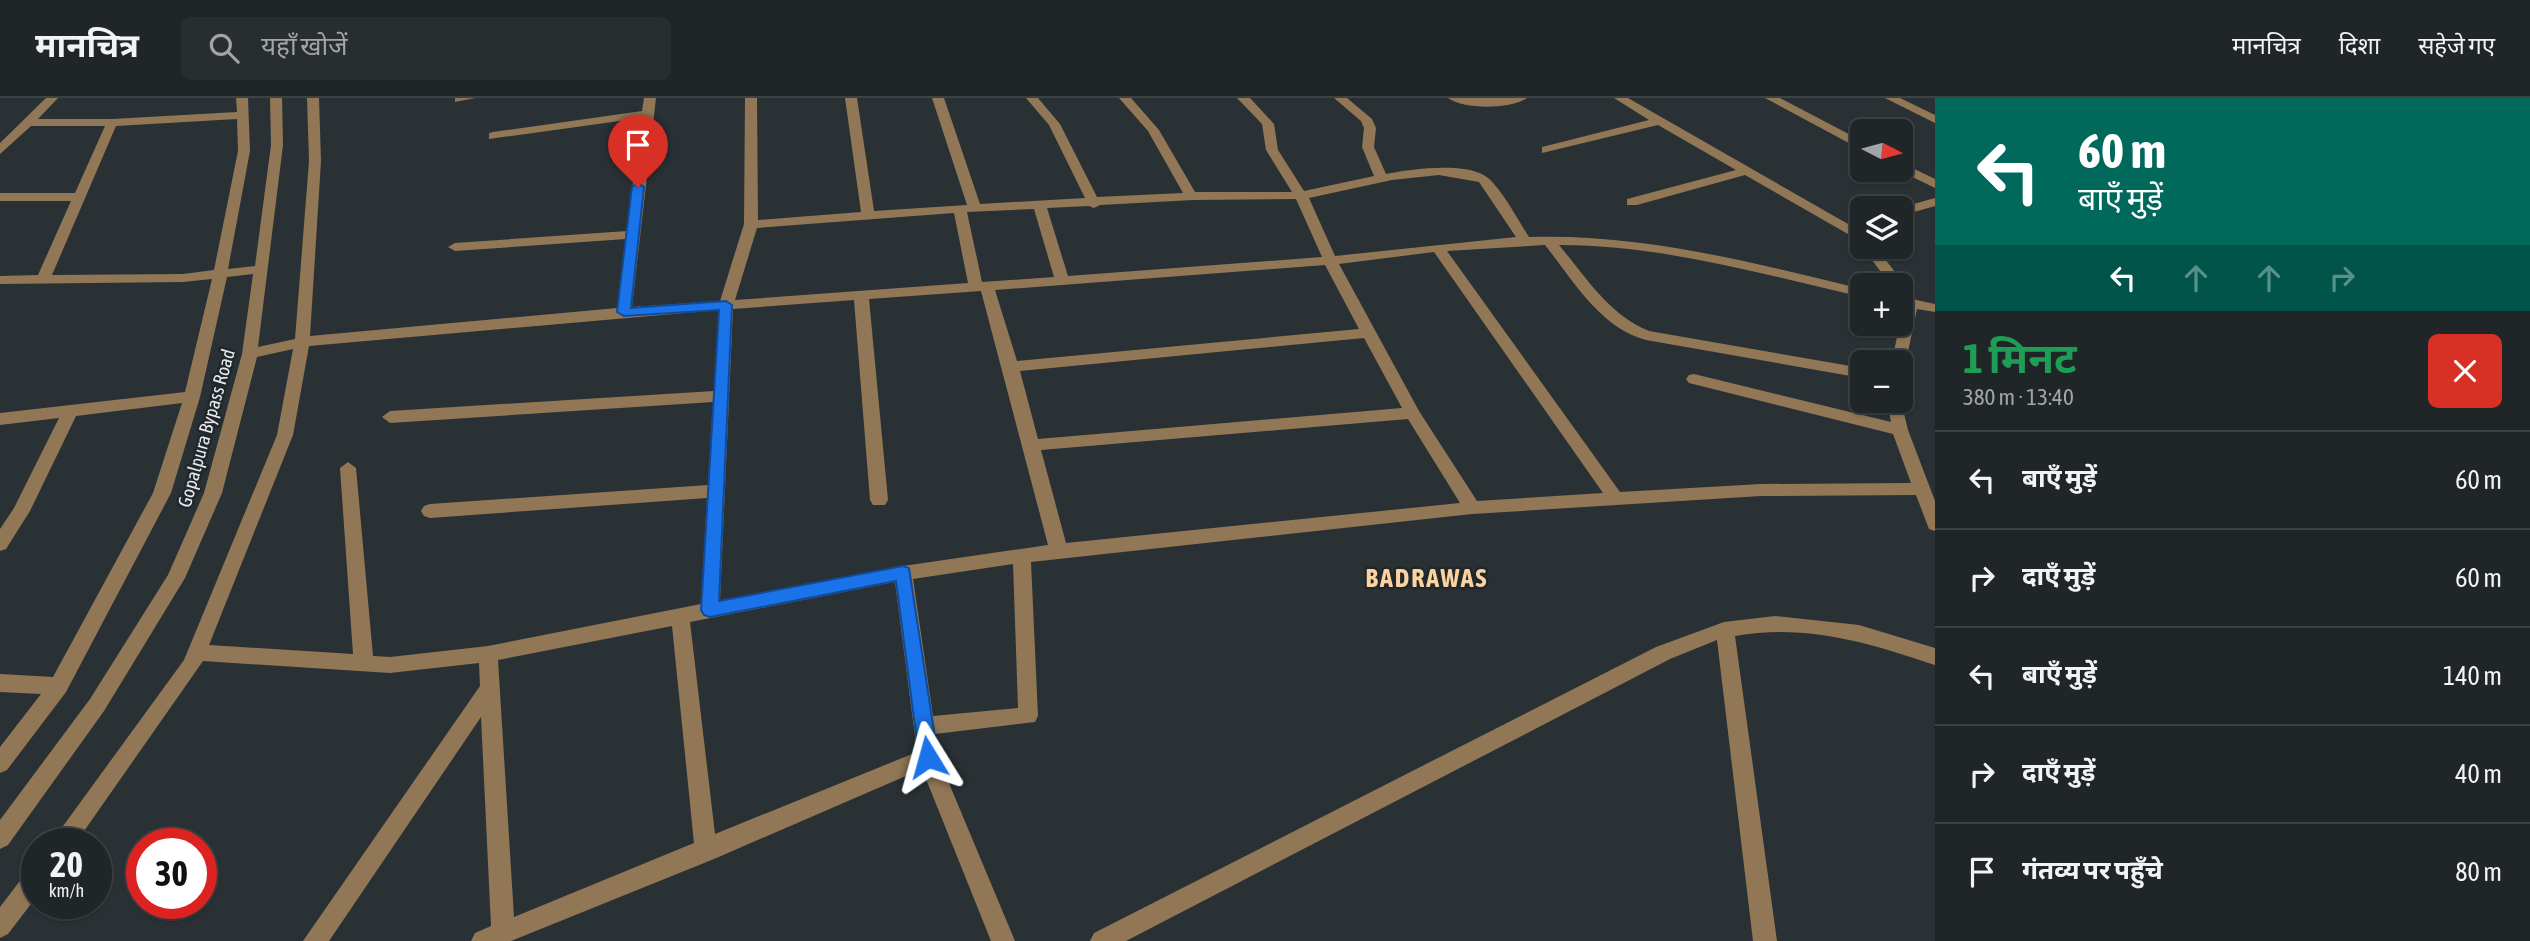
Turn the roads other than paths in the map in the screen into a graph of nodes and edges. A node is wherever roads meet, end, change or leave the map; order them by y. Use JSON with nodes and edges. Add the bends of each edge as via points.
{"nodes":[{"id":1,"x":52,"y":98,"type":"edge"},
{"id":2,"x":276,"y":98,"type":"edge"},
{"id":3,"x":313,"y":98,"type":"edge"},
{"id":4,"x":650,"y":98,"type":"edge"},
{"id":5,"x":751,"y":98,"type":"edge"},
{"id":6,"x":851,"y":98,"type":"edge"},
{"id":7,"x":938,"y":98,"type":"edge"},
{"id":8,"x":1032,"y":98,"type":"edge"},
{"id":9,"x":1125,"y":98,"type":"edge"},
{"id":10,"x":1243,"y":98,"type":"edge"},
{"id":11,"x":1340,"y":98,"type":"edge"},
{"id":12,"x":1454,"y":98,"type":"edge"},
{"id":13,"x":1521,"y":98,"type":"edge"},
{"id":14,"x":1620,"y":98,"type":"edge"},
{"id":15,"x":1771,"y":98,"type":"edge"},
{"id":16,"x":1891,"y":98,"type":"edge"},
{"id":17,"x":243,"y":106,"type":"edge"},
{"id":18,"x":648,"y":114,"type":"junction"},
{"id":19,"x":1935,"y":119,"type":"edge"},
{"id":20,"x":1658,"y":121,"type":"junction"},
{"id":21,"x":29,"y":122,"type":"junction"},
{"id":22,"x":112,"y":123,"type":"junction"},
{"id":23,"x":493,"y":136,"type":"dead end"},
{"id":24,"x":1850,"y":140,"type":"edge"},
{"id":25,"x":3,"y":146,"type":"edge"},
{"id":26,"x":1546,"y":150,"type":"dead end"},
{"id":27,"x":1747,"y":171,"type":"junction"},
{"id":28,"x":1913,"y":173,"type":"edge"},
{"id":29,"x":1381,"y":177,"type":"junction"},
{"id":30,"x":1935,"y":184,"type":"edge"},
{"id":31,"x":1301,"y":195,"type":"junction"},
{"id":32,"x":1191,"y":196,"type":"junction"},
{"id":33,"x":0,"y":197,"type":"edge"},
{"id":34,"x":79,"y":197,"type":"junction"},
{"id":35,"x":1632,"y":202,"type":"dead end"},
{"id":36,"x":1935,"y":202,"type":"edge"},
{"id":37,"x":1094,"y":204,"type":"junction"},
{"id":38,"x":1040,"y":206,"type":"junction"},
{"id":39,"x":975,"y":208,"type":"junction"},
{"id":40,"x":1913,"y":208,"type":"edge"},
{"id":41,"x":960,"y":209,"type":"junction"},
{"id":42,"x":868,"y":215,"type":"junction"},
{"id":43,"x":751,"y":224,"type":"junction"},
{"id":44,"x":1850,"y":232,"type":"edge"},
{"id":45,"x":635,"y":233,"type":"junction"},
{"id":46,"x":1526,"y":242,"type":"junction"},
{"id":47,"x":1550,"y":242,"type":"junction"},
{"id":48,"x":455,"y":247,"type":"dead end"},
{"id":49,"x":1438,"y":248,"type":"junction"},
{"id":50,"x":1330,"y":261,"type":"junction"},
{"id":51,"x":261,"y":270,"type":"junction"},
{"id":52,"x":219,"y":276,"type":"junction"},
{"id":53,"x":43,"y":279,"type":"junction"},
{"id":54,"x":1062,"y":279,"type":"junction"},
{"id":55,"x":0,"y":280,"type":"edge"},
{"id":56,"x":982,"y":286,"type":"junction"},
{"id":57,"x":1850,"y":290,"type":"edge"},
{"id":58,"x":861,"y":294,"type":"junction"},
{"id":59,"x":1913,"y":303,"type":"edge"},
{"id":60,"x":726,"y":305,"type":"junction"},
{"id":61,"x":1935,"y":308,"type":"edge"},
{"id":62,"x":624,"y":312,"type":"junction"},
{"id":63,"x":1369,"y":333,"type":"junction"},
{"id":64,"x":302,"y":342,"type":"junction"},
{"id":65,"x":250,"y":354,"type":"junction"},
{"id":66,"x":1011,"y":367,"type":"junction"},
{"id":67,"x":1850,"y":371,"type":"edge"},
{"id":68,"x":1694,"y":379,"type":"dead end"},
{"id":69,"x":720,"y":396,"type":"junction"},
{"id":70,"x":192,"y":397,"type":"junction"},
{"id":71,"x":70,"y":412,"type":"junction"},
{"id":72,"x":1412,"y":412,"type":"junction"},
{"id":73,"x":1897,"y":413,"type":"edge"},
{"id":74,"x":390,"y":417,"type":"dead end"},
{"id":75,"x":0,"y":419,"type":"edge"},
{"id":76,"x":1899,"y":430,"type":"junction"},
{"id":77,"x":1031,"y":445,"type":"junction"},
{"id":78,"x":348,"y":468,"type":"dead end"},
{"id":79,"x":1923,"y":489,"type":"junction"},
{"id":80,"x":717,"y":491,"type":"junction"},
{"id":81,"x":1615,"y":498,"type":"junction"},
{"id":82,"x":879,"y":500,"type":"dead end"},
{"id":83,"x":1472,"y":508,"type":"junction"},
{"id":84,"x":20,"y":511,"type":"junction"},
{"id":85,"x":430,"y":511,"type":"dead end"},
{"id":86,"x":0,"y":513,"type":"edge"},
{"id":87,"x":1935,"y":524,"type":"edge"},
{"id":88,"x":0,"y":544,"type":"edge"},
{"id":89,"x":1059,"y":552,"type":"junction"},
{"id":90,"x":1022,"y":557,"type":"junction"},
{"id":91,"x":903,"y":573,"type":"junction"},
{"id":92,"x":710,"y":610,"type":"junction"},
{"id":93,"x":680,"y":616,"type":"junction"},
{"id":94,"x":1725,"y":630,"type":"junction"},
{"id":95,"x":197,"y":652,"type":"junction"},
{"id":96,"x":488,"y":654,"type":"junction"},
{"id":97,"x":1935,"y":657,"type":"edge"},
{"id":98,"x":364,"y":663,"type":"junction"},
{"id":99,"x":0,"y":682,"type":"edge"},
{"id":100,"x":59,"y":686,"type":"junction"},
{"id":101,"x":490,"y":688,"type":"junction"},
{"id":102,"x":924,"y":726,"type":"junction"},
{"id":103,"x":928,"y":757,"type":"junction"},
{"id":104,"x":0,"y":763,"type":"edge"},
{"id":105,"x":73,"y":828,"type":"edge"},
{"id":106,"x":0,"y":838,"type":"edge"},
{"id":107,"x":706,"y":851,"type":"junction"},
{"id":108,"x":21,"y":898,"type":"edge"},
{"id":109,"x":0,"y":926,"type":"edge"},
{"id":110,"x":503,"y":932,"type":"junction"},
{"id":111,"x":315,"y":941,"type":"edge"},
{"id":112,"x":483,"y":941,"type":"edge"},
{"id":113,"x":1003,"y":941,"type":"edge"},
{"id":114,"x":1102,"y":941,"type":"edge"},
{"id":115,"x":1765,"y":941,"type":"edge"}],
"edges":[{"from":1,"to":21,"type":"street"},
{"from":2,"to":51,"type":"street","name":"Gopalpura Bypass Road","via":[[277,145]]},
{"from":3,"to":64,"type":"street","via":[[315,160]]},
{"from":4,"to":18,"type":"street"},
{"from":5,"to":43,"type":"street"},
{"from":6,"to":42,"type":"street"},
{"from":7,"to":39,"type":"street"},
{"from":8,"to":37,"type":"street","via":[[1054,124]]},
{"from":9,"to":32,"type":"street","via":[[1153,130]]},
{"from":10,"to":31,"type":"street","via":[[1268,124],[1272,150]]},
{"from":11,"to":29,"type":"street","via":[[1366,119],[1368,147]]},
{"from":12,"to":13,"type":"street","via":[[1491,103]]},
{"from":14,"to":20,"type":"street"},
{"from":15,"to":24,"type":"street"},
{"from":16,"to":19,"type":"street"},
{"from":17,"to":22,"type":"street"},
{"from":17,"to":52,"type":"street","name":"Gopalpura Bypass Road","via":[[244,150]]},
{"from":18,"to":23,"type":"street"},
{"from":18,"to":45,"type":"street"},
{"from":20,"to":26,"type":"street"},
{"from":20,"to":27,"type":"street"},
{"from":21,"to":22,"type":"street"},
{"from":21,"to":25,"type":"street"},
{"from":22,"to":34,"type":"street"},
{"from":27,"to":35,"type":"street"},
{"from":27,"to":44,"type":"street"},
{"from":28,"to":30,"type":"street"},
{"from":29,"to":31,"type":"street"},
{"from":29,"to":46,"type":"street","via":[[1455,171],[1483,179]]},
{"from":31,"to":32,"type":"street"},
{"from":31,"to":50,"type":"street"},
{"from":32,"to":37,"type":"street"},
{"from":33,"to":34,"type":"street"},
{"from":34,"to":53,"type":"street"},
{"from":36,"to":40,"type":"street"},
{"from":37,"to":38,"type":"street"},
{"from":38,"to":39,"type":"street"},
{"from":38,"to":54,"type":"street"},
{"from":39,"to":41,"type":"street"},
{"from":41,"to":42,"type":"street"},
{"from":41,"to":56,"type":"street"},
{"from":42,"to":43,"type":"street"},
{"from":43,"to":60,"type":"street"},
{"from":45,"to":48,"type":"street"},
{"from":45,"to":62,"type":"street"},
{"from":46,"to":47,"type":"street"},
{"from":46,"to":49,"type":"street"},
{"from":47,"to":57,"type":"street","via":[[1672,251]]},
{"from":47,"to":67,"type":"street","via":[[1612,317],[1626,327],[1646,335]]},
{"from":49,"to":50,"type":"street"},
{"from":49,"to":81,"type":"street"},
{"from":50,"to":54,"type":"street"},
{"from":50,"to":63,"type":"street"},
{"from":51,"to":52,"type":"street"},
{"from":51,"to":65,"type":"street","name":"Gopalpura Bypass Road"},
{"from":52,"to":53,"type":"street"},
{"from":52,"to":70,"type":"street","name":"Gopalpura Bypass Road"},
{"from":53,"to":55,"type":"street"},
{"from":54,"to":56,"type":"street"},
{"from":56,"to":58,"type":"street"},
{"from":56,"to":66,"type":"street"},
{"from":58,"to":60,"type":"street"},
{"from":58,"to":82,"type":"street"},
{"from":59,"to":61,"type":"street"},
{"from":60,"to":62,"type":"street"},
{"from":60,"to":69,"type":"street"},
{"from":62,"to":64,"type":"street"},
{"from":63,"to":66,"type":"street"},
{"from":63,"to":72,"type":"street"},
{"from":64,"to":65,"type":"street"},
{"from":64,"to":95,"type":"street","via":[[285,435]]},
{"from":65,"to":106,"type":"street","name":"Gopalpura Bypass Road","via":[[213,493],[176,579],[97,705]]},
{"from":66,"to":77,"type":"street"},
{"from":68,"to":76,"type":"street"},
{"from":69,"to":74,"type":"street"},
{"from":69,"to":80,"type":"street"},
{"from":70,"to":71,"type":"street"},
{"from":70,"to":100,"type":"street","name":"Gopalpura Bypass Road","via":[[162,493]]},
{"from":71,"to":75,"type":"street"},
{"from":71,"to":84,"type":"street"},
{"from":72,"to":77,"type":"street"},
{"from":72,"to":83,"type":"street"},
{"from":73,"to":76,"type":"street"},
{"from":76,"to":79,"type":"street"},
{"from":77,"to":89,"type":"street"},
{"from":78,"to":98,"type":"street"},
{"from":79,"to":81,"type":"street","via":[[1761,490]]},
{"from":79,"to":87,"type":"street"},
{"from":80,"to":85,"type":"street"},
{"from":80,"to":92,"type":"street"},
{"from":81,"to":83,"type":"street"},
{"from":83,"to":89,"type":"street"},
{"from":84,"to":86,"type":"street"},
{"from":84,"to":88,"type":"street"},
{"from":89,"to":90,"type":"street"},
{"from":90,"to":91,"type":"street"},
{"from":90,"to":102,"type":"street","via":[[1028,716]]},
{"from":91,"to":92,"type":"street"},
{"from":91,"to":102,"type":"street"},
{"from":92,"to":93,"type":"street"},
{"from":93,"to":96,"type":"street"},
{"from":93,"to":107,"type":"street"},
{"from":94,"to":97,"type":"street","via":[[1795,623],[1902,642]]},
{"from":94,"to":114,"type":"street","via":[[1663,653]]},
{"from":94,"to":115,"type":"street"},
{"from":95,"to":98,"type":"street"},
{"from":95,"to":105,"type":"street"},
{"from":96,"to":98,"type":"street","via":[[390,665]]},
{"from":96,"to":101,"type":"street"},
{"from":99,"to":100,"type":"street"},
{"from":100,"to":104,"type":"street","name":"Gopalpura Bypass Road"},
{"from":101,"to":110,"type":"street"},
{"from":101,"to":111,"type":"street"},
{"from":102,"to":103,"type":"street"},
{"from":103,"to":107,"type":"street"},
{"from":103,"to":113,"type":"street"},
{"from":107,"to":110,"type":"street"},
{"from":108,"to":109,"type":"street"},
{"from":110,"to":112,"type":"street"}]}
